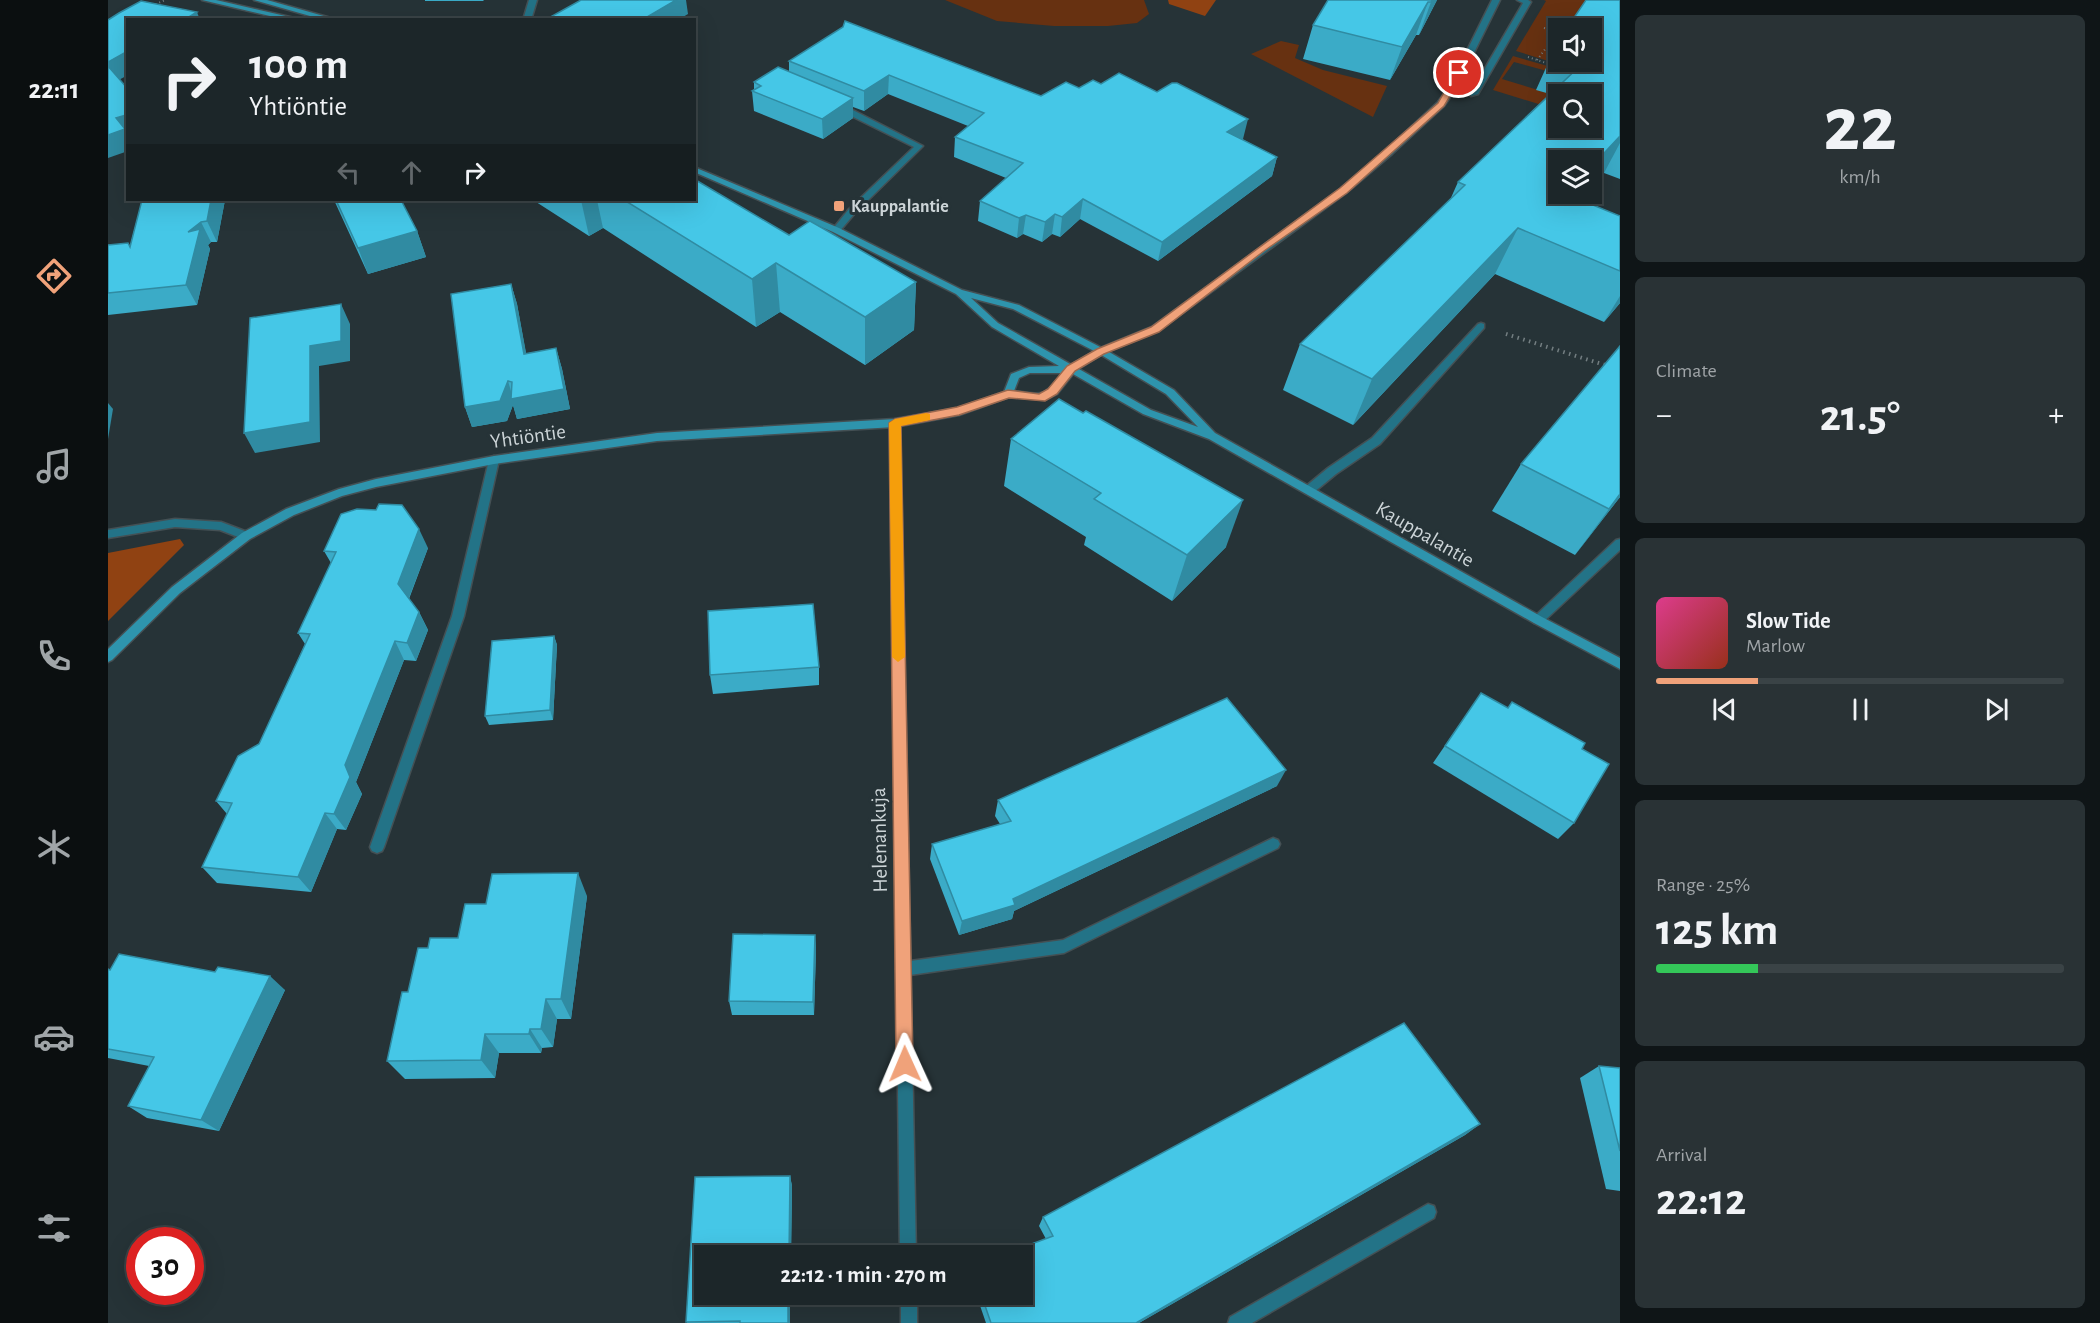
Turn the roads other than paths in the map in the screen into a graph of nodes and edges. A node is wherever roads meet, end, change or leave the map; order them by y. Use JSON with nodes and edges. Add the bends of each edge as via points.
{"nodes":[{"id":1,"x":206,"y":0,"type":"edge"},
{"id":2,"x":258,"y":0,"type":"edge"},
{"id":3,"x":533,"y":0,"type":"edge"},
{"id":4,"x":1496,"y":0,"type":"edge"},
{"id":5,"x":1521,"y":0,"type":"edge"},
{"id":6,"x":291,"y":18,"type":"edge"},
{"id":7,"x":327,"y":18,"type":"edge"},
{"id":8,"x":528,"y":18,"type":"edge"},
{"id":9,"x":1474,"y":94,"type":"dead end"},
{"id":10,"x":826,"y":101,"type":"edge"},
{"id":11,"x":696,"y":171,"type":"edge"},
{"id":12,"x":836,"y":230,"type":"junction"},
{"id":13,"x":958,"y":292,"type":"junction"},
{"id":14,"x":1481,"y":327,"type":"road end"},
{"id":15,"x":1101,"y":351,"type":"junction"},
{"id":16,"x":1071,"y":369,"type":"junction"},
{"id":17,"x":1008,"y":394,"type":"junction"},
{"id":18,"x":895,"y":423,"type":"junction"},
{"id":19,"x":1213,"y":436,"type":"junction"},
{"id":20,"x":494,"y":460,"type":"junction"},
{"id":21,"x":1309,"y":490,"type":"junction"},
{"id":22,"x":108,"y":534,"type":"edge"},
{"id":23,"x":246,"y":536,"type":"junction"},
{"id":24,"x":1620,"y":543,"type":"edge"},
{"id":25,"x":1538,"y":620,"type":"junction"},
{"id":26,"x":108,"y":657,"type":"edge"},
{"id":27,"x":1620,"y":664,"type":"edge"},
{"id":28,"x":1273,"y":843,"type":"dead end"},
{"id":29,"x":377,"y":847,"type":"dead end"},
{"id":30,"x":903,"y":969,"type":"junction"},
{"id":31,"x":1428,"y":1212,"type":"dead end"},
{"id":32,"x":908,"y":1245,"type":"edge"},
{"id":33,"x":909,"y":1305,"type":"edge"},
{"id":34,"x":909,"y":1323,"type":"edge"},
{"id":35,"x":1236,"y":1323,"type":"edge"}],
"edges":[{"from":1,"to":6,"type":"street"},
{"from":2,"to":7,"type":"street"},
{"from":3,"to":8,"type":"street"},
{"from":4,"to":15,"type":"street","name":"Yhtiöntie","via":[[1453,87],[1441,104],[1403,139],[1343,190],[1155,329]]},
{"from":5,"to":9,"type":"street","via":[[1527,2]]},
{"from":10,"to":12,"type":"street","via":[[919,146]]},
{"from":11,"to":12,"type":"street","name":"Kauppalantie"},
{"from":12,"to":13,"type":"street","name":"Kauppalantie"},
{"from":13,"to":15,"type":"street","name":"Kauppalantie","via":[[1016,307]]},
{"from":13,"to":16,"type":"street","name":"Kauppalantie","via":[[994,325]]},
{"from":14,"to":21,"type":"street","via":[[1376,441]]},
{"from":15,"to":16,"type":"street","name":"Yhtiöntie"},
{"from":15,"to":19,"type":"street","name":"Kauppalantie","via":[[1170,392]]},
{"from":16,"to":17,"type":"street","name":"Yhtiöntie","via":[[1053,392],[1041,398]]},
{"from":16,"to":17,"type":"street","name":"Yhtiöntie","via":[[1029,370],[1016,376]]},
{"from":16,"to":19,"type":"street","name":"Kauppalantie","via":[[1147,412]]},
{"from":17,"to":18,"type":"street","name":"Yhtiöntie","via":[[959,411]]},
{"from":18,"to":20,"type":"street","name":"Yhtiöntie","via":[[657,437]]},
{"from":18,"to":30,"type":"street","name":"Helenankuja"},
{"from":19,"to":21,"type":"street","name":"Kauppalantie"},
{"from":20,"to":23,"type":"street","name":"Yhtiöntie","via":[[339,494],[290,512]]},
{"from":20,"to":29,"type":"street","via":[[458,616]]},
{"from":21,"to":25,"type":"street","name":"Kauppalantie"},
{"from":22,"to":23,"type":"street","via":[[175,523],[221,526]]},
{"from":23,"to":26,"type":"street","name":"Yhtiöntie","via":[[176,590]]},
{"from":24,"to":25,"type":"street"},
{"from":25,"to":27,"type":"street","name":"Kauppalantie"},
{"from":28,"to":30,"type":"street","via":[[1064,946]]},
{"from":30,"to":32,"type":"street","name":"Helenankuja"},
{"from":31,"to":35,"type":"street"},
{"from":33,"to":34,"type":"street"}]}
